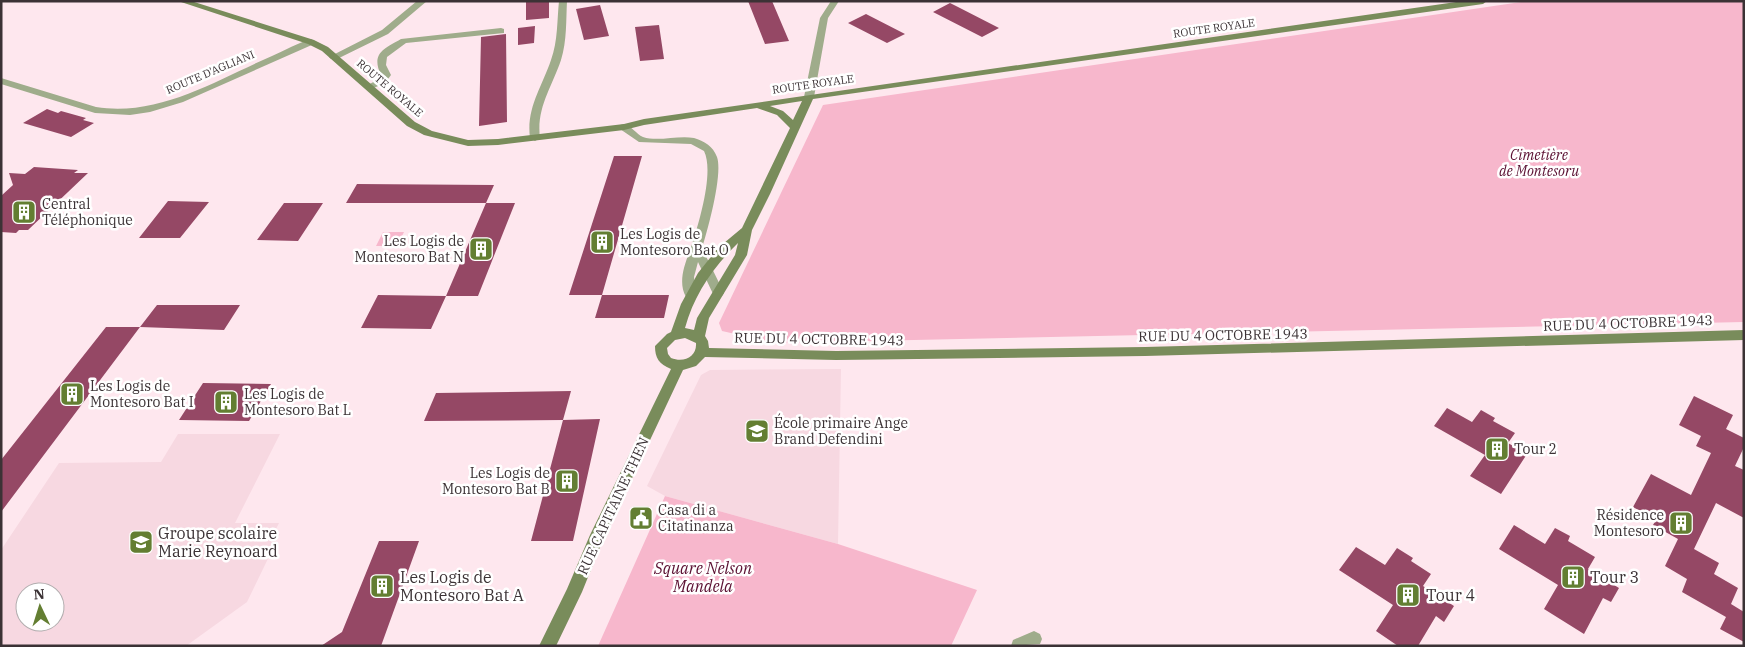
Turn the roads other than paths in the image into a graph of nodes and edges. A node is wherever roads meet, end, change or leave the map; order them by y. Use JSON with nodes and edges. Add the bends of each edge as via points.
{"nodes":[{"id":1,"x":182,"y":1,"type":"edge"},
{"id":2,"x":423,"y":1,"type":"edge"},
{"id":3,"x":563,"y":1,"type":"edge"},
{"id":4,"x":835,"y":1,"type":"edge"},
{"id":5,"x":1483,"y":1,"type":"edge"},
{"id":6,"x":501,"y":31,"type":"dead end"},
{"id":7,"x":311,"y":42,"type":"junction"},
{"id":8,"x":334,"y":57,"type":"junction"},
{"id":9,"x":1,"y":81,"type":"edge"},
{"id":10,"x":369,"y":87,"type":"junction"},
{"id":11,"x":809,"y":97,"type":"junction"},
{"id":12,"x":759,"y":105,"type":"junction"},
{"id":13,"x":624,"y":127,"type":"junction"},
{"id":14,"x":795,"y":127,"type":"junction"},
{"id":15,"x":535,"y":138,"type":"junction"},
{"id":16,"x":746,"y":230,"type":"junction"},
{"id":17,"x":697,"y":249,"type":"junction"},
{"id":18,"x":707,"y":271,"type":"junction"},
{"id":19,"x":718,"y":293,"type":"junction"},
{"id":20,"x":690,"y":294,"type":"junction"},
{"id":21,"x":677,"y":334,"type":"junction"},
{"id":22,"x":1744,"y":335,"type":"edge"},
{"id":23,"x":698,"y":337,"type":"junction"},
{"id":24,"x":703,"y":352,"type":"junction"},
{"id":25,"x":679,"y":365,"type":"junction"},
{"id":26,"x":548,"y":646,"type":"edge"}],
"edges":[{"from":1,"to":7,"type":"main road","name":"ROUTE ROYALE"},
{"from":2,"to":8,"type":"street","via":[[384,32]]},
{"from":3,"to":15,"type":"street","via":[[556,59],[539,95]]},
{"from":4,"to":11,"type":"street","via":[[820,30]]},
{"from":5,"to":11,"type":"main road","name":"ROUTE ROYALE"},
{"from":6,"to":10,"type":"street","via":[[404,41],[382,56],[381,65],[386,74]]},
{"from":7,"to":8,"type":"main road","name":"ROUTE ROYALE"},
{"from":7,"to":9,"type":"street","name":"ROUTE D'AGLIANI","via":[[174,102],[130,113],[95,110]]},
{"from":8,"to":10,"type":"main road","name":"ROUTE ROYALE"},
{"from":10,"to":15,"type":"main road","name":"ROUTE ROYALE","via":[[411,124],[428,133],[468,143]]},
{"from":11,"to":12,"type":"main road","name":"ROUTE ROYALE"},
{"from":11,"to":14,"type":"main road"},
{"from":12,"to":13,"type":"main road","name":"ROUTE ROYALE"},
{"from":12,"to":14,"type":"main road","via":[[780,113]]},
{"from":13,"to":15,"type":"main road","name":"ROUTE ROYALE"},
{"from":13,"to":17,"type":"street","via":[[641,140],[681,140],[702,144],[712,155],[714,170]]},
{"from":14,"to":16,"type":"main road"},
{"from":16,"to":18,"type":"main road"},
{"from":16,"to":19,"type":"main road","via":[[741,255]]},
{"from":17,"to":18,"type":"street"},
{"from":17,"to":20,"type":"street","via":[[687,283]]},
{"from":18,"to":19,"type":"street"},
{"from":18,"to":20,"type":"main road"},
{"from":19,"to":23,"type":"main road"},
{"from":20,"to":21,"type":"main road"},
{"from":21,"to":23,"type":"main road"},
{"from":21,"to":25,"type":"main road","via":[[665,341],[660,351],[665,361]]},
{"from":22,"to":24,"type":"main road","name":"RUE DU 4 OCTOBRE 1943","via":[[1181,351],[871,355]]},
{"from":23,"to":24,"type":"main road","via":[[702,341]]},
{"from":24,"to":25,"type":"main road","via":[[694,361]]},
{"from":25,"to":26,"type":"main road","name":"RUE CAPITAINE THEN"}]}
